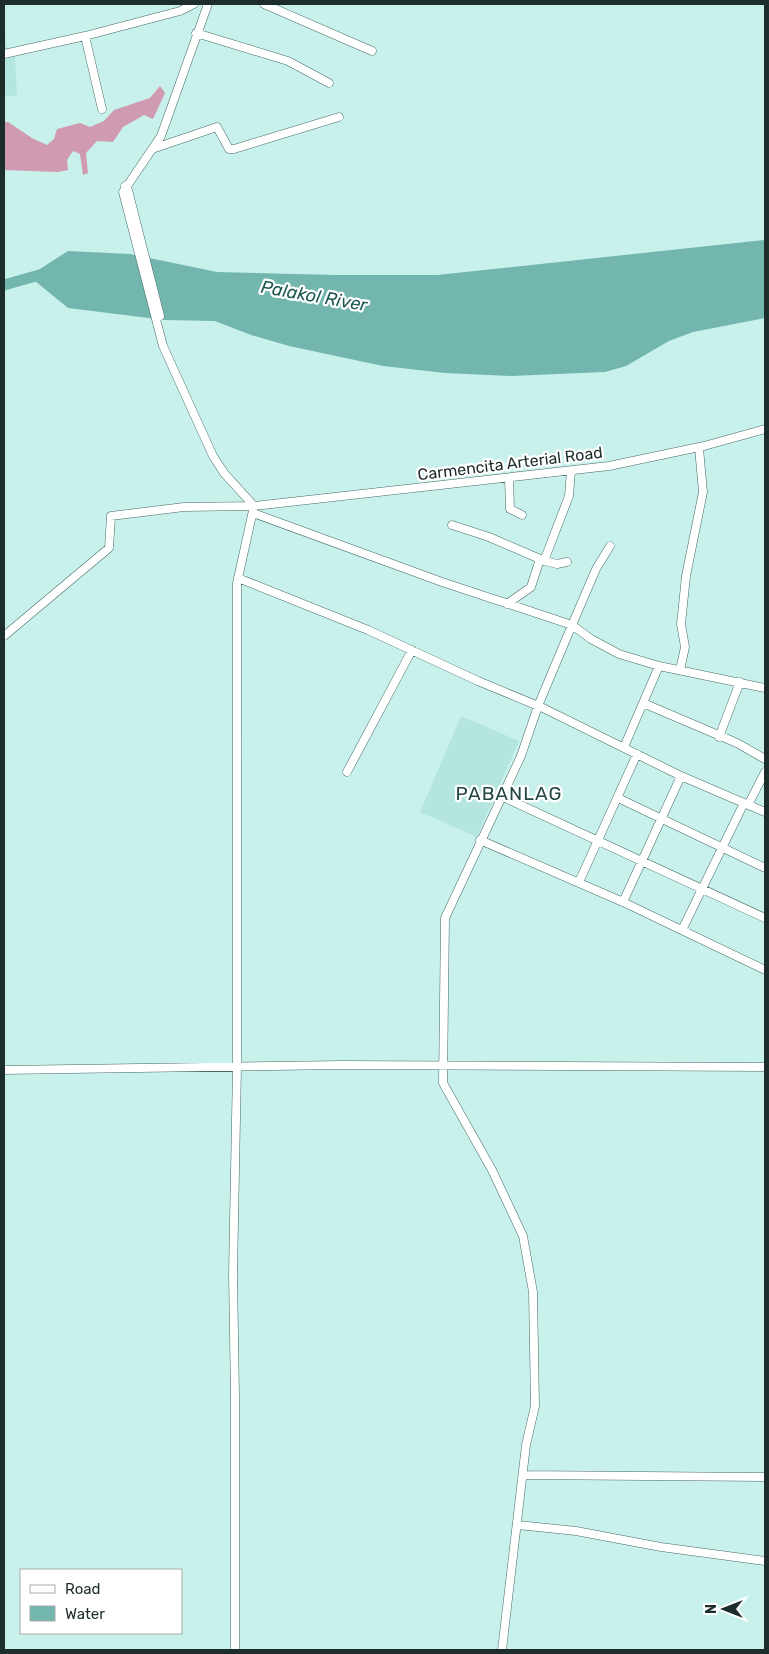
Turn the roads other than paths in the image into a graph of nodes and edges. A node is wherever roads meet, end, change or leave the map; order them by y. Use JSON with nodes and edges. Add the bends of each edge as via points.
{"nodes":[{"id":1,"x":194,"y":4,"type":"edge"},
{"id":2,"x":208,"y":4,"type":"edge"},
{"id":3,"x":264,"y":4,"type":"edge"},
{"id":4,"x":196,"y":33,"type":"junction"},
{"id":5,"x":85,"y":36,"type":"junction"},
{"id":6,"x":372,"y":51,"type":"dead end"},
{"id":7,"x":4,"y":54,"type":"edge"},
{"id":8,"x":328,"y":83,"type":"dead end"},
{"id":9,"x":102,"y":110,"type":"dead end"},
{"id":10,"x":339,"y":117,"type":"dead end"},
{"id":11,"x":152,"y":150,"type":"junction"},
{"id":12,"x":765,"y":429,"type":"edge"},
{"id":13,"x":699,"y":448,"type":"junction"},
{"id":14,"x":571,"y":471,"type":"junction"},
{"id":15,"x":509,"y":478,"type":"junction"},
{"id":16,"x":254,"y":510,"type":"junction"},
{"id":17,"x":522,"y":515,"type":"dead end"},
{"id":18,"x":452,"y":525,"type":"dead end"},
{"id":19,"x":610,"y":546,"type":"dead end"},
{"id":20,"x":542,"y":560,"type":"junction"},
{"id":21,"x":567,"y":562,"type":"dead end"},
{"id":22,"x":238,"y":578,"type":"junction"},
{"id":23,"x":507,"y":604,"type":"junction"},
{"id":24,"x":572,"y":625,"type":"junction"},
{"id":25,"x":4,"y":636,"type":"edge"},
{"id":26,"x":412,"y":650,"type":"junction"},
{"id":27,"x":659,"y":666,"type":"junction"},
{"id":28,"x":680,"y":670,"type":"junction"},
{"id":29,"x":740,"y":682,"type":"junction"},
{"id":30,"x":765,"y":688,"type":"edge"},
{"id":31,"x":643,"y":703,"type":"junction"},
{"id":32,"x":538,"y":706,"type":"junction"},
{"id":33,"x":719,"y":736,"type":"junction"},
{"id":34,"x":624,"y":747,"type":"junction"},
{"id":35,"x":637,"y":754,"type":"junction"},
{"id":36,"x":765,"y":759,"type":"edge"},
{"id":37,"x":347,"y":772,"type":"dead end"},
{"id":38,"x":765,"y":772,"type":"edge"},
{"id":39,"x":681,"y":776,"type":"junction"},
{"id":40,"x":501,"y":796,"type":"junction"},
{"id":41,"x":618,"y":798,"type":"junction"},
{"id":42,"x":746,"y":804,"type":"junction"},
{"id":43,"x":765,"y":812,"type":"edge"},
{"id":44,"x":661,"y":818,"type":"junction"},
{"id":45,"x":480,"y":840,"type":"junction"},
{"id":46,"x":598,"y":841,"type":"junction"},
{"id":47,"x":723,"y":848,"type":"junction"},
{"id":48,"x":642,"y":861,"type":"junction"},
{"id":49,"x":765,"y":868,"type":"edge"},
{"id":50,"x":579,"y":882,"type":"junction"},
{"id":51,"x":702,"y":889,"type":"junction"},
{"id":52,"x":623,"y":902,"type":"junction"},
{"id":53,"x":765,"y":918,"type":"edge"},
{"id":54,"x":682,"y":930,"type":"junction"},
{"id":55,"x":765,"y":970,"type":"edge"},
{"id":56,"x":444,"y":1066,"type":"junction"},
{"id":57,"x":237,"y":1068,"type":"junction"},
{"id":58,"x":765,"y":1068,"type":"edge"},
{"id":59,"x":4,"y":1070,"type":"edge"},
{"id":60,"x":523,"y":1475,"type":"junction"},
{"id":61,"x":765,"y":1477,"type":"edge"},
{"id":62,"x":518,"y":1526,"type":"junction"},
{"id":63,"x":765,"y":1561,"type":"edge"},
{"id":64,"x":234,"y":1650,"type":"edge"},
{"id":65,"x":502,"y":1650,"type":"edge"}],
"edges":[{"from":1,"to":5,"type":"street","via":[[180,11]]},
{"from":2,"to":4,"type":"street"},
{"from":3,"to":6,"type":"street"},
{"from":4,"to":8,"type":"street","via":[[288,61]]},
{"from":4,"to":11,"type":"street","via":[[161,136]]},
{"from":5,"to":7,"type":"street"},
{"from":5,"to":9,"type":"street"},
{"from":10,"to":11,"type":"street","via":[[234,150],[229,149],[216,127]]},
{"from":11,"to":16,"type":"street","via":[[125,189],[168,356],[213,456]]},
{"from":12,"to":13,"type":"street","name":"Carmencita Arterial Road"},
{"from":13,"to":14,"type":"street","name":"Carmencita Arterial Road"},
{"from":13,"to":28,"type":"street","via":[[703,492],[686,576],[681,624],[686,646]]},
{"from":14,"to":15,"type":"street","name":"Carmencita Arterial Road"},
{"from":14,"to":20,"type":"street","via":[[569,496]]},
{"from":15,"to":16,"type":"street","name":"Carmencita Arterial Road"},
{"from":15,"to":17,"type":"street","via":[[510,509]]},
{"from":16,"to":22,"type":"street"},
{"from":16,"to":23,"type":"street","via":[[295,530]]},
{"from":16,"to":25,"type":"street","name":"Carmencita Arterial Road","via":[[184,508],[111,516],[109,548]]},
{"from":18,"to":20,"type":"street"},
{"from":19,"to":24,"type":"street","via":[[596,569]]},
{"from":20,"to":21,"type":"street","via":[[557,564]]},
{"from":20,"to":23,"type":"street","via":[[531,587]]},
{"from":22,"to":26,"type":"street"},
{"from":22,"to":57,"type":"street"},
{"from":23,"to":24,"type":"street"},
{"from":24,"to":27,"type":"street","via":[[619,654]]},
{"from":24,"to":32,"type":"street"},
{"from":26,"to":32,"type":"street"},
{"from":26,"to":37,"type":"street"},
{"from":27,"to":28,"type":"street"},
{"from":27,"to":31,"type":"street"},
{"from":28,"to":29,"type":"street"},
{"from":29,"to":30,"type":"street"},
{"from":29,"to":33,"type":"street"},
{"from":31,"to":33,"type":"street"},
{"from":31,"to":34,"type":"street"},
{"from":32,"to":34,"type":"street"},
{"from":32,"to":40,"type":"street","via":[[521,756]]},
{"from":33,"to":36,"type":"street"},
{"from":34,"to":35,"type":"street"},
{"from":35,"to":39,"type":"street"},
{"from":35,"to":41,"type":"street"},
{"from":38,"to":42,"type":"street"},
{"from":39,"to":42,"type":"street"},
{"from":39,"to":44,"type":"street"},
{"from":40,"to":45,"type":"street"},
{"from":40,"to":46,"type":"street"},
{"from":41,"to":44,"type":"street"},
{"from":41,"to":46,"type":"street"},
{"from":42,"to":43,"type":"street"},
{"from":42,"to":47,"type":"street"},
{"from":44,"to":47,"type":"street"},
{"from":44,"to":48,"type":"street"},
{"from":45,"to":50,"type":"street"},
{"from":45,"to":56,"type":"street","via":[[445,918]]},
{"from":46,"to":48,"type":"street"},
{"from":46,"to":50,"type":"street"},
{"from":47,"to":49,"type":"street"},
{"from":47,"to":51,"type":"street"},
{"from":48,"to":51,"type":"street"},
{"from":48,"to":52,"type":"street"},
{"from":50,"to":52,"type":"street"},
{"from":51,"to":53,"type":"street"},
{"from":51,"to":54,"type":"street"},
{"from":52,"to":54,"type":"street"},
{"from":54,"to":55,"type":"street"},
{"from":56,"to":57,"type":"street"},
{"from":56,"to":58,"type":"street"},
{"from":56,"to":60,"type":"street","via":[[443,1083],[492,1170],[523,1236],[533,1292],[535,1406]]},
{"from":57,"to":59,"type":"street"},
{"from":57,"to":64,"type":"street","via":[[233,1264]]},
{"from":60,"to":61,"type":"street"},
{"from":60,"to":62,"type":"street"},
{"from":62,"to":63,"type":"street","via":[[576,1531]]},
{"from":62,"to":65,"type":"street"}]}
